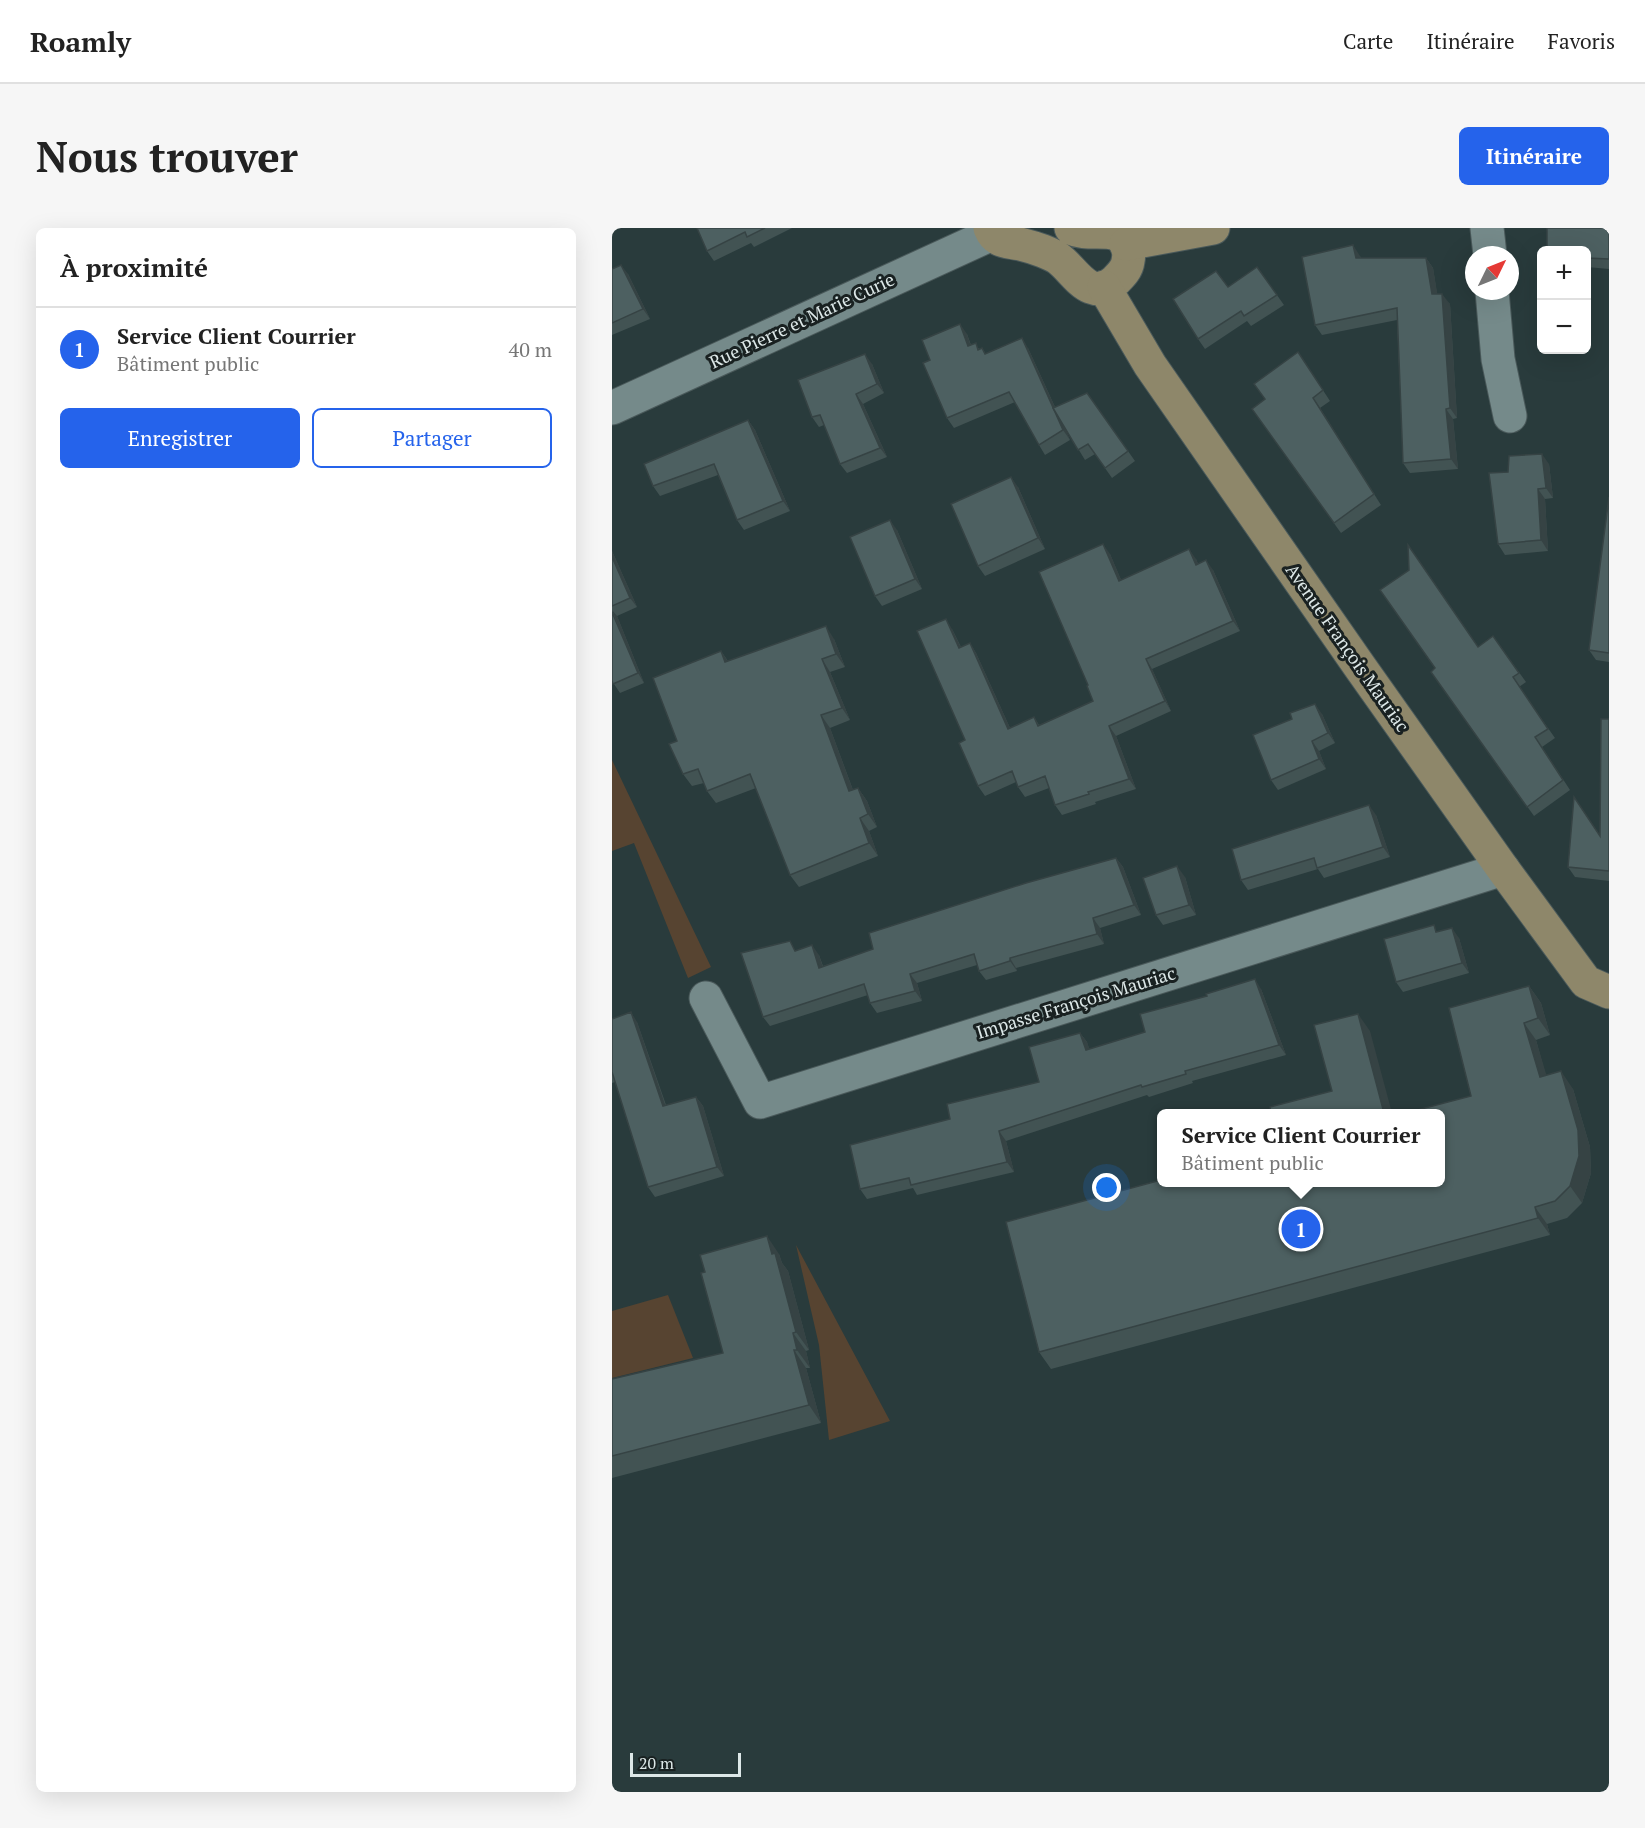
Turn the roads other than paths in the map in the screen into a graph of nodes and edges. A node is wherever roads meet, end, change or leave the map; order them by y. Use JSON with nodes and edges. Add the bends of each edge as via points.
{"nodes":[{"id":1,"x":1071,"y":228,"type":"edge"},
{"id":2,"x":1213,"y":228,"type":"edge"},
{"id":3,"x":1487,"y":228,"type":"edge"},
{"id":4,"x":991,"y":231,"type":"edge"},
{"id":5,"x":1126,"y":244,"type":"junction"},
{"id":6,"x":1489,"y":246,"type":"edge"},
{"id":7,"x":1104,"y":287,"type":"junction"},
{"id":8,"x":1493,"y":300,"type":"edge"},
{"id":9,"x":612,"y":408,"type":"edge"},
{"id":10,"x":1510,"y":416,"type":"dead end"},
{"id":11,"x":1503,"y":869,"type":"junction"},
{"id":12,"x":1609,"y":992,"type":"edge"},
{"id":13,"x":706,"y":998,"type":"dead end"}],
"edges":[{"from":1,"to":5,"type":"street","via":[[1107,230],[1119,234]]},
{"from":2,"to":5,"type":"street"},
{"from":3,"to":6,"type":"street"},
{"from":4,"to":7,"type":"street","via":[[1005,243],[1018,243],[1059,259],[1081,282]]},
{"from":4,"to":9,"type":"street","name":"Rue Pierre et Marie Curie"},
{"from":5,"to":7,"type":"street","via":[[1130,254],[1127,267]]},
{"from":7,"to":11,"type":"street","name":"Avenue François Mauriac","via":[[1150,365]]},
{"from":8,"to":10,"type":"street","via":[[1498,359]]},
{"from":11,"to":12,"type":"street","name":"Avenue François Mauriac","via":[[1586,982]]},
{"from":11,"to":13,"type":"street","name":"Impasse François Mauriac","via":[[760,1102]]}]}
